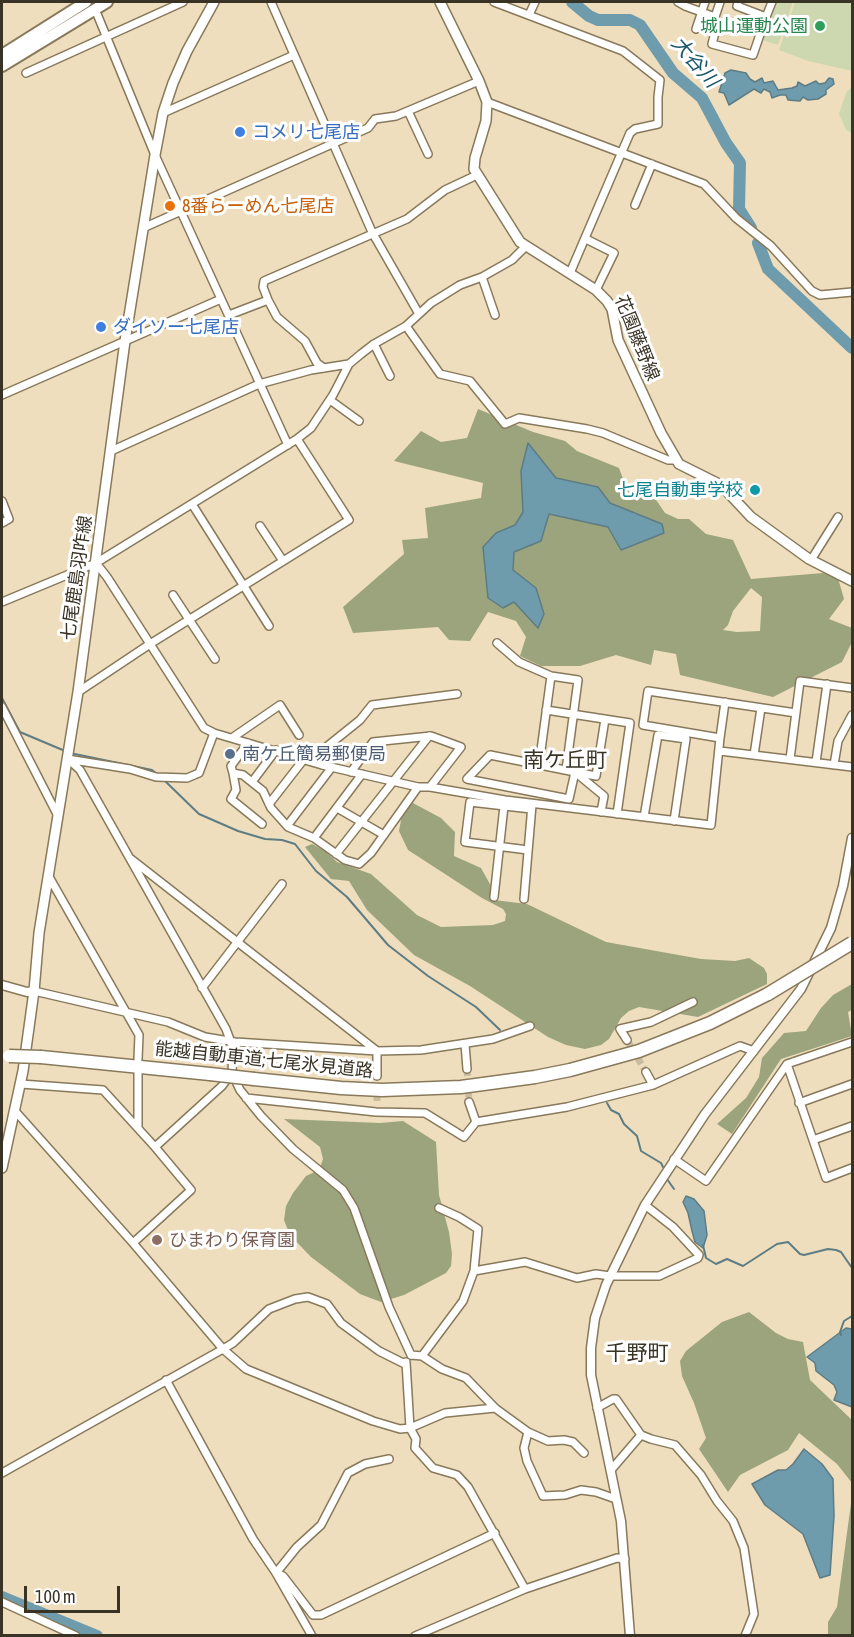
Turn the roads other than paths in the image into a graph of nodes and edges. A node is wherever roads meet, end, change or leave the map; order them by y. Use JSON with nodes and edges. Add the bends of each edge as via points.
{"nodes":[{"id":1,"x":86,"y":2,"type":"edge"},
{"id":2,"x":107,"y":2,"type":"edge"},
{"id":3,"x":183,"y":2,"type":"edge"},
{"id":4,"x":214,"y":2,"type":"edge"},
{"id":5,"x":271,"y":2,"type":"edge"},
{"id":6,"x":440,"y":2,"type":"edge"},
{"id":7,"x":498,"y":2,"type":"edge"},
{"id":8,"x":535,"y":2,"type":"edge"},
{"id":9,"x":678,"y":2,"type":"edge"},
{"id":10,"x":705,"y":2,"type":"edge"},
{"id":11,"x":720,"y":2,"type":"edge"},
{"id":12,"x":738,"y":2,"type":"edge"},
{"id":13,"x":772,"y":2,"type":"edge"},
{"id":14,"x":95,"y":9,"type":"junction"},
{"id":15,"x":702,"y":12,"type":"junction"},
{"id":16,"x":529,"y":15,"type":"junction"},
{"id":17,"x":766,"y":17,"type":"junction"},
{"id":18,"x":717,"y":25,"type":"dead end"},
{"id":19,"x":696,"y":29,"type":"dead end"},
{"id":20,"x":106,"y":36,"type":"junction"},
{"id":21,"x":2,"y":55,"type":"edge"},
{"id":22,"x":294,"y":55,"type":"junction"},
{"id":23,"x":2,"y":66,"type":"edge"},
{"id":24,"x":26,"y":73,"type":"dead end"},
{"id":25,"x":479,"y":81,"type":"junction"},
{"id":26,"x":487,"y":102,"type":"junction"},
{"id":27,"x":408,"y":111,"type":"junction"},
{"id":28,"x":164,"y":113,"type":"junction"},
{"id":29,"x":333,"y":143,"type":"junction"},
{"id":30,"x":621,"y":152,"type":"junction"},
{"id":31,"x":155,"y":154,"type":"junction"},
{"id":32,"x":428,"y":154,"type":"dead end"},
{"id":33,"x":652,"y":164,"type":"junction"},
{"id":34,"x":477,"y":175,"type":"junction"},
{"id":35,"x":635,"y":205,"type":"dead end"},
{"id":36,"x":181,"y":210,"type":"junction"},
{"id":37,"x":143,"y":228,"type":"junction"},
{"id":38,"x":372,"y":232,"type":"junction"},
{"id":39,"x":586,"y":239,"type":"junction"},
{"id":40,"x":525,"y":247,"type":"junction"},
{"id":41,"x":570,"y":273,"type":"junction"},
{"id":42,"x":482,"y":277,"type":"junction"},
{"id":43,"x":596,"y":290,"type":"junction"},
{"id":44,"x":852,"y":292,"type":"edge"},
{"id":45,"x":221,"y":299,"type":"junction"},
{"id":46,"x":268,"y":300,"type":"junction"},
{"id":47,"x":419,"y":314,"type":"junction"},
{"id":48,"x":229,"y":315,"type":"junction"},
{"id":49,"x":495,"y":315,"type":"dead end"},
{"id":50,"x":406,"y":326,"type":"junction"},
{"id":51,"x":125,"y":341,"type":"junction"},
{"id":52,"x":374,"y":344,"type":"junction"},
{"id":53,"x":349,"y":364,"type":"junction"},
{"id":54,"x":324,"y":368,"type":"junction"},
{"id":55,"x":390,"y":376,"type":"dead end"},
{"id":56,"x":259,"y":384,"type":"junction"},
{"id":57,"x":2,"y":395,"type":"edge"},
{"id":58,"x":330,"y":400,"type":"junction"},
{"id":59,"x":359,"y":422,"type":"dead end"},
{"id":60,"x":297,"y":439,"type":"junction"},
{"id":61,"x":288,"y":445,"type":"junction"},
{"id":62,"x":111,"y":451,"type":"junction"},
{"id":63,"x":676,"y":460,"type":"junction"},
{"id":64,"x":2,"y":501,"type":"edge"},
{"id":65,"x":192,"y":504,"type":"junction"},
{"id":66,"x":838,"y":518,"type":"dead end"},
{"id":67,"x":2,"y":523,"type":"edge"},
{"id":68,"x":260,"y":526,"type":"dead end"},
{"id":69,"x":811,"y":560,"type":"junction"},
{"id":70,"x":283,"y":561,"type":"junction"},
{"id":71,"x":96,"y":563,"type":"junction"},
{"id":72,"x":852,"y":580,"type":"edge"},
{"id":73,"x":244,"y":585,"type":"junction"},
{"id":74,"x":173,"y":595,"type":"dead end"},
{"id":75,"x":2,"y":602,"type":"edge"},
{"id":76,"x":189,"y":620,"type":"junction"},
{"id":77,"x":269,"y":626,"type":"dead end"},
{"id":78,"x":497,"y":643,"type":"dead end"},
{"id":79,"x":150,"y":644,"type":"junction"},
{"id":80,"x":215,"y":659,"type":"dead end"},
{"id":81,"x":551,"y":676,"type":"junction"},
{"id":82,"x":827,"y":684,"type":"junction"},
{"id":83,"x":852,"y":688,"type":"edge"},
{"id":84,"x":78,"y":692,"type":"junction"},
{"id":85,"x":457,"y":694,"type":"dead end"},
{"id":86,"x":725,"y":702,"type":"junction"},
{"id":87,"x":2,"y":707,"type":"edge"},
{"id":88,"x":761,"y":708,"type":"junction"},
{"id":89,"x":546,"y":710,"type":"junction"},
{"id":90,"x":796,"y":713,"type":"junction"},
{"id":91,"x":574,"y":714,"type":"junction"},
{"id":92,"x":852,"y":715,"type":"edge"},
{"id":93,"x":605,"y":719,"type":"junction"},
{"id":94,"x":214,"y":733,"type":"junction"},
{"id":95,"x":299,"y":735,"type":"dead end"},
{"id":96,"x":429,"y":736,"type":"junction"},
{"id":97,"x":232,"y":738,"type":"junction"},
{"id":98,"x":720,"y":738,"type":"junction"},
{"id":99,"x":248,"y":743,"type":"junction"},
{"id":100,"x":276,"y":750,"type":"junction"},
{"id":101,"x":720,"y":751,"type":"junction"},
{"id":102,"x":68,"y":754,"type":"junction"},
{"id":103,"x":754,"y":755,"type":"junction"},
{"id":104,"x":790,"y":759,"type":"junction"},
{"id":105,"x":307,"y":760,"type":"junction"},
{"id":106,"x":816,"y":762,"type":"junction"},
{"id":107,"x":539,"y":765,"type":"junction"},
{"id":108,"x":834,"y":765,"type":"junction"},
{"id":109,"x":332,"y":767,"type":"junction"},
{"id":110,"x":852,"y":767,"type":"edge"},
{"id":111,"x":566,"y":770,"type":"junction"},
{"id":112,"x":351,"y":772,"type":"junction"},
{"id":113,"x":575,"y":772,"type":"junction"},
{"id":114,"x":233,"y":773,"type":"junction"},
{"id":115,"x":362,"y":774,"type":"junction"},
{"id":116,"x":596,"y":776,"type":"junction"},
{"id":117,"x":252,"y":782,"type":"junction"},
{"id":118,"x":394,"y":782,"type":"junction"},
{"id":119,"x":418,"y":787,"type":"junction"},
{"id":120,"x":430,"y":787,"type":"junction"},
{"id":121,"x":594,"y":788,"type":"junction"},
{"id":122,"x":269,"y":804,"type":"junction"},
{"id":123,"x":504,"y":806,"type":"junction"},
{"id":124,"x":532,"y":806,"type":"junction"},
{"id":125,"x":337,"y":808,"type":"junction"},
{"id":126,"x":601,"y":812,"type":"junction"},
{"id":127,"x":617,"y":814,"type":"junction"},
{"id":128,"x":58,"y":816,"type":"junction"},
{"id":129,"x":644,"y":817,"type":"junction"},
{"id":130,"x":363,"y":821,"type":"junction"},
{"id":131,"x":674,"y":821,"type":"junction"},
{"id":132,"x":262,"y":824,"type":"dead end"},
{"id":133,"x":287,"y":826,"type":"junction"},
{"id":134,"x":384,"y":835,"type":"junction"},
{"id":135,"x":314,"y":838,"type":"junction"},
{"id":136,"x":852,"y":838,"type":"edge"},
{"id":137,"x":500,"y":847,"type":"junction"},
{"id":138,"x":528,"y":850,"type":"junction"},
{"id":139,"x":336,"y":854,"type":"junction"},
{"id":140,"x":129,"y":857,"type":"junction"},
{"id":141,"x":48,"y":875,"type":"junction"},
{"id":142,"x":282,"y":884,"type":"dead end"},
{"id":143,"x":494,"y":897,"type":"dead end"},
{"id":144,"x":524,"y":899,"type":"dead end"},
{"id":145,"x":237,"y":941,"type":"junction"},
{"id":146,"x":852,"y":942,"type":"edge"},
{"id":147,"x":2,"y":986,"type":"edge"},
{"id":148,"x":202,"y":988,"type":"junction"},
{"id":149,"x":34,"y":991,"type":"junction"},
{"id":150,"x":693,"y":1002,"type":"dead end"},
{"id":151,"x":126,"y":1012,"type":"junction"},
{"id":152,"x":530,"y":1026,"type":"dead end"},
{"id":153,"x":627,"y":1040,"type":"dead end"},
{"id":154,"x":231,"y":1041,"type":"junction"},
{"id":155,"x":852,"y":1042,"type":"edge"},
{"id":156,"x":465,"y":1044,"type":"junction"},
{"id":157,"x":377,"y":1051,"type":"junction"},
{"id":158,"x":754,"y":1051,"type":"junction"},
{"id":159,"x":5,"y":1055,"type":"edge"},
{"id":160,"x":138,"y":1059,"type":"dead end"},
{"id":161,"x":787,"y":1064,"type":"junction"},
{"id":162,"x":467,"y":1069,"type":"tunnel mouth"},
{"id":163,"x":646,"y":1072,"type":"tunnel mouth"},
{"id":164,"x":138,"y":1073,"type":"dead end"},
{"id":165,"x":232,"y":1073,"type":"junction"},
{"id":166,"x":377,"y":1076,"type":"tunnel mouth"},
{"id":167,"x":21,"y":1084,"type":"junction"},
{"id":168,"x":852,"y":1084,"type":"edge"},
{"id":169,"x":653,"y":1085,"type":"junction"},
{"id":170,"x":246,"y":1098,"type":"junction"},
{"id":171,"x":377,"y":1101,"type":"tunnel mouth"},
{"id":172,"x":469,"y":1102,"type":"tunnel mouth"},
{"id":173,"x":799,"y":1103,"type":"junction"},
{"id":174,"x":16,"y":1112,"type":"junction"},
{"id":175,"x":376,"y":1112,"type":"junction"},
{"id":176,"x":476,"y":1122,"type":"junction"},
{"id":177,"x":852,"y":1126,"type":"edge"},
{"id":178,"x":138,"y":1128,"type":"junction"},
{"id":179,"x":813,"y":1140,"type":"junction"},
{"id":180,"x":154,"y":1147,"type":"junction"},
{"id":181,"x":674,"y":1159,"type":"junction"},
{"id":182,"x":2,"y":1168,"type":"edge"},
{"id":183,"x":852,"y":1168,"type":"edge"},
{"id":184,"x":645,"y":1205,"type":"junction"},
{"id":185,"x":439,"y":1208,"type":"dead end"},
{"id":186,"x":133,"y":1243,"type":"junction"},
{"id":187,"x":474,"y":1271,"type":"junction"},
{"id":188,"x":610,"y":1276,"type":"junction"},
{"id":189,"x":223,"y":1349,"type":"junction"},
{"id":190,"x":411,"y":1354,"type":"junction"},
{"id":191,"x":422,"y":1356,"type":"junction"},
{"id":192,"x":405,"y":1364,"type":"junction"},
{"id":193,"x":166,"y":1380,"type":"junction"},
{"id":194,"x":495,"y":1408,"type":"junction"},
{"id":195,"x":597,"y":1408,"type":"junction"},
{"id":196,"x":410,"y":1428,"type":"junction"},
{"id":197,"x":528,"y":1432,"type":"junction"},
{"id":198,"x":641,"y":1435,"type":"junction"},
{"id":199,"x":584,"y":1453,"type":"dead end"},
{"id":200,"x":389,"y":1459,"type":"dead end"},
{"id":201,"x":611,"y":1470,"type":"junction"},
{"id":202,"x":2,"y":1473,"type":"edge"},
{"id":203,"x":616,"y":1499,"type":"junction"},
{"id":204,"x":495,"y":1533,"type":"junction"},
{"id":205,"x":625,"y":1559,"type":"junction"},
{"id":206,"x":276,"y":1573,"type":"junction"},
{"id":207,"x":525,"y":1589,"type":"junction"},
{"id":208,"x":2,"y":1602,"type":"edge"},
{"id":209,"x":76,"y":1635,"type":"edge"},
{"id":210,"x":312,"y":1635,"type":"edge"},
{"id":211,"x":415,"y":1635,"type":"edge"},
{"id":212,"x":630,"y":1635,"type":"edge"},
{"id":213,"x":745,"y":1635,"type":"edge"}],
"edges":[{"from":1,"to":21,"type":"highway"},
{"from":2,"to":14,"type":"highway"},
{"from":3,"to":20,"type":"street"},
{"from":4,"to":28,"type":"main road","name":"七尾鹿島羽咋線","via":[[187,51]]},
{"from":5,"to":22,"type":"street"},
{"from":6,"to":25,"type":"main road"},
{"from":7,"to":16,"type":"street"},
{"from":8,"to":16,"type":"street"},
{"from":9,"to":15,"type":"street"},
{"from":10,"to":15,"type":"street"},
{"from":11,"to":15,"type":"street","via":[[715,17]]},
{"from":12,"to":17,"type":"street","via":[[737,6]]},
{"from":13,"to":17,"type":"street"},
{"from":14,"to":20,"type":"street"},
{"from":14,"to":23,"type":"highway"},
{"from":15,"to":19,"type":"street"},
{"from":16,"to":30,"type":"street","via":[[623,51],[660,80],[658,124],[635,129]]},
{"from":17,"to":18,"type":"street","via":[[753,55],[712,44]]},
{"from":20,"to":24,"type":"street"},
{"from":20,"to":31,"type":"street"},
{"from":22,"to":28,"type":"street"},
{"from":22,"to":29,"type":"street"},
{"from":25,"to":26,"type":"main road"},
{"from":25,"to":27,"type":"street"},
{"from":26,"to":30,"type":"street"},
{"from":26,"to":34,"type":"main road","via":[[474,164]]},
{"from":27,"to":29,"type":"street","via":[[375,119],[368,128]]},
{"from":27,"to":32,"type":"street"},
{"from":28,"to":31,"type":"main road","name":"七尾鹿島羽咋線"},
{"from":29,"to":36,"type":"street"},
{"from":29,"to":38,"type":"street"},
{"from":30,"to":33,"type":"street"},
{"from":30,"to":39,"type":"street"},
{"from":31,"to":36,"type":"street"},
{"from":31,"to":37,"type":"main road","name":"七尾鹿島羽咋線"},
{"from":33,"to":35,"type":"street"},
{"from":33,"to":44,"type":"street","via":[[704,184],[735,218],[771,246],[812,291],[820,295]]},
{"from":34,"to":38,"type":"street","via":[[445,190],[406,219]]},
{"from":34,"to":40,"type":"main road","name":"花園藤野線"},
{"from":36,"to":37,"type":"street"},
{"from":36,"to":45,"type":"street"},
{"from":37,"to":51,"type":"main road","name":"七尾鹿島羽咋線"},
{"from":38,"to":46,"type":"street","via":[[263,281]]},
{"from":38,"to":47,"type":"street"},
{"from":39,"to":41,"type":"street"},
{"from":39,"to":43,"type":"street","via":[[614,253]]},
{"from":40,"to":41,"type":"main road","name":"花園藤野線"},
{"from":40,"to":42,"type":"street","via":[[512,260]]},
{"from":41,"to":43,"type":"main road","name":"花園藤野線"},
{"from":42,"to":47,"type":"street","via":[[460,285]]},
{"from":42,"to":49,"type":"street"},
{"from":43,"to":63,"type":"main road","name":"花園藤野線","via":[[612,309],[618,340]]},
{"from":45,"to":48,"type":"street"},
{"from":45,"to":51,"type":"street"},
{"from":46,"to":48,"type":"street"},
{"from":46,"to":54,"type":"street","via":[[277,317],[304,341]]},
{"from":47,"to":50,"type":"street"},
{"from":48,"to":56,"type":"street"},
{"from":50,"to":52,"type":"street"},
{"from":50,"to":63,"type":"street","via":[[440,374],[470,381],[505,424],[519,418],[588,429]]},
{"from":51,"to":57,"type":"street"},
{"from":51,"to":62,"type":"main road","name":"七尾鹿島羽咋線"},
{"from":52,"to":53,"type":"street"},
{"from":52,"to":55,"type":"street"},
{"from":53,"to":54,"type":"street"},
{"from":53,"to":58,"type":"street"},
{"from":54,"to":56,"type":"street"},
{"from":56,"to":61,"type":"street"},
{"from":56,"to":62,"type":"street"},
{"from":58,"to":59,"type":"street"},
{"from":58,"to":60,"type":"street","via":[[311,428]]},
{"from":60,"to":61,"type":"street"},
{"from":60,"to":70,"type":"street","via":[[349,520]]},
{"from":61,"to":65,"type":"street"},
{"from":62,"to":71,"type":"main road","name":"七尾鹿島羽咋線"},
{"from":63,"to":69,"type":"main road","via":[[721,485],[751,517]]},
{"from":64,"to":67,"type":"street","via":[[9,519]]},
{"from":65,"to":71,"type":"street"},
{"from":65,"to":73,"type":"street"},
{"from":66,"to":69,"type":"street"},
{"from":68,"to":70,"type":"street"},
{"from":69,"to":72,"type":"main road"},
{"from":70,"to":73,"type":"street"},
{"from":71,"to":75,"type":"street"},
{"from":71,"to":79,"type":"street"},
{"from":71,"to":84,"type":"main road","name":"七尾鹿島羽咋線"},
{"from":73,"to":76,"type":"street"},
{"from":73,"to":77,"type":"street"},
{"from":74,"to":76,"type":"street"},
{"from":76,"to":79,"type":"street"},
{"from":76,"to":80,"type":"street"},
{"from":78,"to":81,"type":"street","via":[[519,662]]},
{"from":79,"to":84,"type":"street"},
{"from":79,"to":94,"type":"street","via":[[204,728]]},
{"from":81,"to":89,"type":"street"},
{"from":81,"to":91,"type":"street","via":[[578,680]]},
{"from":82,"to":83,"type":"street"},
{"from":82,"to":90,"type":"street","via":[[800,681]]},
{"from":82,"to":106,"type":"street"},
{"from":84,"to":102,"type":"main road","name":"七尾鹿島羽咋線"},
{"from":85,"to":105,"type":"street","via":[[372,705],[360,720]]},
{"from":86,"to":88,"type":"street"},
{"from":86,"to":98,"type":"street"},
{"from":86,"to":98,"type":"street","via":[[648,690],[643,725]]},
{"from":87,"to":128,"type":"street"},
{"from":88,"to":90,"type":"street"},
{"from":88,"to":103,"type":"street"},
{"from":89,"to":91,"type":"street"},
{"from":89,"to":107,"type":"street"},
{"from":90,"to":104,"type":"street"},
{"from":91,"to":93,"type":"street"},
{"from":91,"to":111,"type":"street"},
{"from":92,"to":108,"type":"street","via":[[838,741]]},
{"from":93,"to":116,"type":"street"},
{"from":93,"to":127,"type":"street","via":[[630,723]]},
{"from":94,"to":97,"type":"street"},
{"from":94,"to":102,"type":"street","via":[[199,773],[187,778],[160,777]]},
{"from":95,"to":97,"type":"street","via":[[280,705]]},
{"from":96,"to":112,"type":"street","via":[[374,742]]},
{"from":96,"to":118,"type":"street"},
{"from":96,"to":120,"type":"street","via":[[461,747]]},
{"from":97,"to":99,"type":"street"},
{"from":98,"to":101,"type":"street"},
{"from":99,"to":100,"type":"street"},
{"from":99,"to":114,"type":"street","via":[[231,766]]},
{"from":100,"to":105,"type":"street"},
{"from":100,"to":117,"type":"street"},
{"from":101,"to":103,"type":"street"},
{"from":101,"to":131,"type":"street","via":[[711,825]]},
{"from":102,"to":128,"type":"main road","name":"七尾鹿島羽咋線"},
{"from":102,"to":140,"type":"street","via":[[81,770]]},
{"from":103,"to":104,"type":"street"},
{"from":104,"to":106,"type":"street"},
{"from":105,"to":109,"type":"street"},
{"from":105,"to":122,"type":"street"},
{"from":106,"to":108,"type":"street"},
{"from":107,"to":111,"type":"street"},
{"from":107,"to":113,"type":"street","via":[[490,755],[467,779],[569,799]]},
{"from":108,"to":110,"type":"street"},
{"from":109,"to":112,"type":"street"},
{"from":109,"to":133,"type":"street"},
{"from":111,"to":113,"type":"street"},
{"from":112,"to":115,"type":"street"},
{"from":113,"to":116,"type":"street"},
{"from":113,"to":121,"type":"street"},
{"from":114,"to":117,"type":"street"},
{"from":114,"to":132,"type":"street","via":[[236,790],[231,799]]},
{"from":115,"to":118,"type":"street"},
{"from":115,"to":125,"type":"street"},
{"from":116,"to":121,"type":"street"},
{"from":117,"to":122,"type":"street","via":[[263,791]]},
{"from":118,"to":119,"type":"street"},
{"from":118,"to":130,"type":"street"},
{"from":119,"to":120,"type":"street"},
{"from":119,"to":134,"type":"street"},
{"from":120,"to":124,"type":"street"},
{"from":121,"to":126,"type":"street","via":[[604,796]]},
{"from":122,"to":133,"type":"street"},
{"from":123,"to":124,"type":"street"},
{"from":123,"to":137,"type":"street"},
{"from":123,"to":137,"type":"street","via":[[470,802],[465,842]]},
{"from":124,"to":126,"type":"street"},
{"from":124,"to":138,"type":"street"},
{"from":125,"to":130,"type":"street"},
{"from":125,"to":135,"type":"street"},
{"from":126,"to":127,"type":"street"},
{"from":127,"to":129,"type":"street"},
{"from":128,"to":141,"type":"main road","name":"七尾鹿島羽咋線"},
{"from":129,"to":131,"type":"street"},
{"from":129,"to":131,"type":"street","via":[[658,735],[686,739]]},
{"from":130,"to":134,"type":"street"},
{"from":130,"to":139,"type":"street"},
{"from":133,"to":135,"type":"street"},
{"from":134,"to":139,"type":"street","via":[[359,864]]},
{"from":135,"to":139,"type":"street"},
{"from":136,"to":158,"type":"street","via":[[831,928],[801,989]]},
{"from":137,"to":138,"type":"street"},
{"from":137,"to":143,"type":"street"},
{"from":138,"to":144,"type":"street"},
{"from":140,"to":145,"type":"street"},
{"from":140,"to":148,"type":"street"},
{"from":141,"to":149,"type":"main road","name":"七尾鹿島羽咋線"},
{"from":141,"to":151,"type":"street"},
{"from":142,"to":145,"type":"street"},
{"from":145,"to":148,"type":"street"},
{"from":145,"to":157,"type":"street"},
{"from":146,"to":159,"type":"highway","name":"能越自動車道;七尾氷見道路","bridge":true,"via":[[768,994],[710,1023],[639,1051],[536,1077],[461,1088],[341,1088]]},
{"from":147,"to":149,"type":"street"},
{"from":148,"to":154,"type":"street"},
{"from":149,"to":151,"type":"street"},
{"from":149,"to":167,"type":"main road","name":"七尾鹿島羽咋線"},
{"from":150,"to":153,"type":"street","via":[[651,1022],[620,1029]]},
{"from":151,"to":154,"type":"street","via":[[168,1022],[205,1037]]},
{"from":151,"to":160,"type":"street","via":[[139,1035]]},
{"from":152,"to":156,"type":"street"},
{"from":154,"to":157,"type":"street"},
{"from":154,"to":165,"type":"street"},
{"from":155,"to":161,"type":"street"},
{"from":156,"to":157,"type":"street"},
{"from":156,"to":162,"type":"street"},
{"from":157,"to":166,"type":"street"},
{"from":158,"to":169,"type":"street","via":[[740,1046]]},
{"from":158,"to":181,"type":"street"},
{"from":161,"to":173,"type":"street"},
{"from":161,"to":181,"type":"street","via":[[706,1181]]},
{"from":163,"to":169,"type":"street"},
{"from":164,"to":178,"type":"street"},
{"from":165,"to":170,"type":"street"},
{"from":165,"to":180,"type":"street"},
{"from":167,"to":174,"type":"main road","name":"七尾鹿島羽咋線"},
{"from":167,"to":178,"type":"street","via":[[104,1090]]},
{"from":168,"to":173,"type":"street"},
{"from":169,"to":176,"type":"street","via":[[567,1107]]},
{"from":170,"to":175,"type":"street"},
{"from":170,"to":190,"type":"street","via":[[293,1149],[343,1190],[354,1208],[389,1307]]},
{"from":171,"to":175,"type":"street"},
{"from":172,"to":176,"type":"street"},
{"from":173,"to":179,"type":"street"},
{"from":174,"to":182,"type":"main road","name":"七尾鹿島羽咋線"},
{"from":174,"to":186,"type":"street"},
{"from":175,"to":176,"type":"street","via":[[425,1113],[464,1137]]},
{"from":177,"to":179,"type":"street"},
{"from":178,"to":180,"type":"street"},
{"from":179,"to":183,"type":"street","via":[[826,1178]]},
{"from":180,"to":186,"type":"street","via":[[191,1190]]},
{"from":181,"to":184,"type":"street"},
{"from":184,"to":188,"type":"street"},
{"from":184,"to":188,"type":"street","via":[[673,1227],[699,1256],[658,1276]]},
{"from":185,"to":187,"type":"street","via":[[478,1229]]},
{"from":186,"to":189,"type":"street"},
{"from":187,"to":188,"type":"street","via":[[525,1262],[577,1278]]},
{"from":187,"to":191,"type":"street","via":[[463,1301]]},
{"from":188,"to":195,"type":"street","via":[[595,1318],[591,1348]]},
{"from":189,"to":192,"type":"street","via":[[269,1309],[308,1297],[327,1304],[341,1323],[379,1351]]},
{"from":189,"to":193,"type":"street"},
{"from":189,"to":196,"type":"street","via":[[246,1369],[298,1391],[389,1427]]},
{"from":190,"to":191,"type":"street"},
{"from":190,"to":192,"type":"street"},
{"from":191,"to":194,"type":"street","via":[[466,1378]]},
{"from":192,"to":196,"type":"street"},
{"from":193,"to":202,"type":"street"},
{"from":193,"to":206,"type":"street","via":[[253,1539]]},
{"from":194,"to":196,"type":"street","via":[[445,1413]]},
{"from":194,"to":197,"type":"street"},
{"from":195,"to":198,"type":"street","via":[[616,1399]]},
{"from":195,"to":201,"type":"street"},
{"from":196,"to":204,"type":"street","via":[[416,1439],[415,1448],[433,1468],[457,1475]]},
{"from":197,"to":199,"type":"street","via":[[548,1441],[573,1442]]},
{"from":197,"to":203,"type":"street","via":[[524,1448],[527,1461],[543,1496],[581,1490]]},
{"from":198,"to":201,"type":"street"},
{"from":198,"to":213,"type":"street","via":[[675,1445],[733,1521],[744,1548],[754,1614]]},
{"from":200,"to":206,"type":"street","via":[[365,1464],[348,1473],[321,1525]]},
{"from":201,"to":203,"type":"street"},
{"from":203,"to":205,"type":"street"},
{"from":204,"to":206,"type":"street","via":[[321,1615],[314,1615],[283,1576]]},
{"from":204,"to":207,"type":"street"},
{"from":205,"to":207,"type":"street","via":[[617,1558]]},
{"from":205,"to":212,"type":"street"},
{"from":206,"to":210,"type":"street"},
{"from":207,"to":211,"type":"street"},
{"from":208,"to":209,"type":"street"}]}
